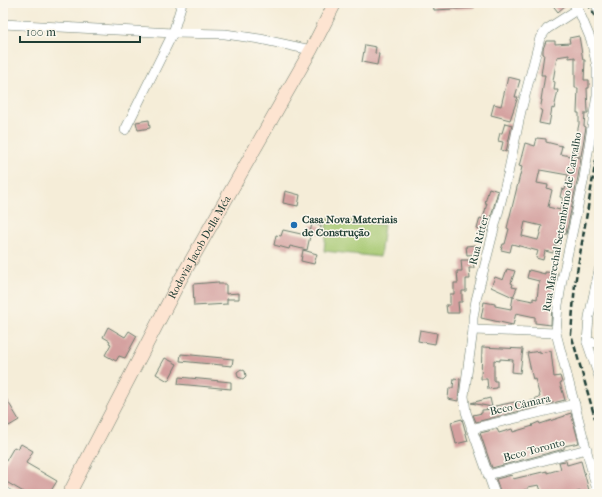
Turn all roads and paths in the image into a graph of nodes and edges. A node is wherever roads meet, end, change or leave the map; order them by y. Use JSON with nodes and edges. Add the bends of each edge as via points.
{"nodes":[{"id":1,"x":182,"y":3,"type":"edge"},
{"id":2,"x":335,"y":3,"type":"edge"},
{"id":3,"x":595,"y":3,"type":"edge"},
{"id":4,"x":575,"y":6,"type":"edge"},
{"id":5,"x":599,"y":11,"type":"edge"},
{"id":6,"x":3,"y":24,"type":"edge"},
{"id":7,"x":173,"y":33,"type":"junction"},
{"id":8,"x":311,"y":50,"type":"junction"},
{"id":9,"x":125,"y":130,"type":"dead end"},
{"id":10,"x":599,"y":270,"type":"edge"},
{"id":11,"x":596,"y":296,"type":"edge"},
{"id":12,"x":473,"y":330,"type":"junction"},
{"id":13,"x":556,"y":333,"type":"junction"},
{"id":14,"x":587,"y":342,"type":"junction"},
{"id":15,"x":599,"y":343,"type":"edge"},
{"id":16,"x":599,"y":377,"type":"edge"},
{"id":17,"x":575,"y":404,"type":"junction"},
{"id":18,"x":471,"y":429,"type":"junction"},
{"id":19,"x":587,"y":449,"type":"junction"},
{"id":20,"x":488,"y":475,"type":"junction"},
{"id":21,"x":3,"y":491,"type":"edge"},
{"id":22,"x":8,"y":494,"type":"edge"},
{"id":23,"x":69,"y":494,"type":"edge"},
{"id":24,"x":495,"y":494,"type":"edge"},
{"id":25,"x":598,"y":494,"type":"edge"}],
"edges":[{"from":1,"to":7,"type":"street"},
{"from":2,"to":8,"type":"street","name":"Rodovia Jacob Della Méa"},
{"from":3,"to":5,"type":"street"},
{"from":4,"to":12,"type":"street","name":"Rua Ritter","via":[[540,38],[476,300],[472,318]]},
{"from":4,"to":13,"type":"street","name":"Rua Marechal Setembrino de Carvalho","via":[[591,40],[597,67],[597,95],[584,178],[561,286]]},
{"from":6,"to":7,"type":"street"},
{"from":7,"to":8,"type":"street","via":[[225,34]]},
{"from":7,"to":9,"type":"street"},
{"from":8,"to":23,"type":"street","name":"Rodovia Jacob Della Méa","via":[[180,280]]},
{"from":10,"to":11,"type":"street"},
{"from":11,"to":14,"type":"street","via":[[589,317]]},
{"from":12,"to":13,"type":"street"},
{"from":12,"to":18,"type":"street","name":"Rua Ritter","via":[[464,396]]},
{"from":13,"to":17,"type":"street","name":"Rua Marechal Setembrino de Carvalho"},
{"from":14,"to":15,"type":"street"},
{"from":14,"to":16,"type":"street"},
{"from":17,"to":18,"type":"street","name":"Beco Câmara"},
{"from":17,"to":19,"type":"street","name":"Rua Marechal Setembrino de Carvalho"},
{"from":18,"to":20,"type":"street","name":"Rua Ritter"},
{"from":19,"to":20,"type":"street","name":"Beco Toronto"},
{"from":19,"to":25,"type":"street","name":"Rua Marechal Setembrino de Carvalho"},
{"from":20,"to":24,"type":"street","name":"Rua Ritter"},
{"from":21,"to":22,"type":"street"}]}
